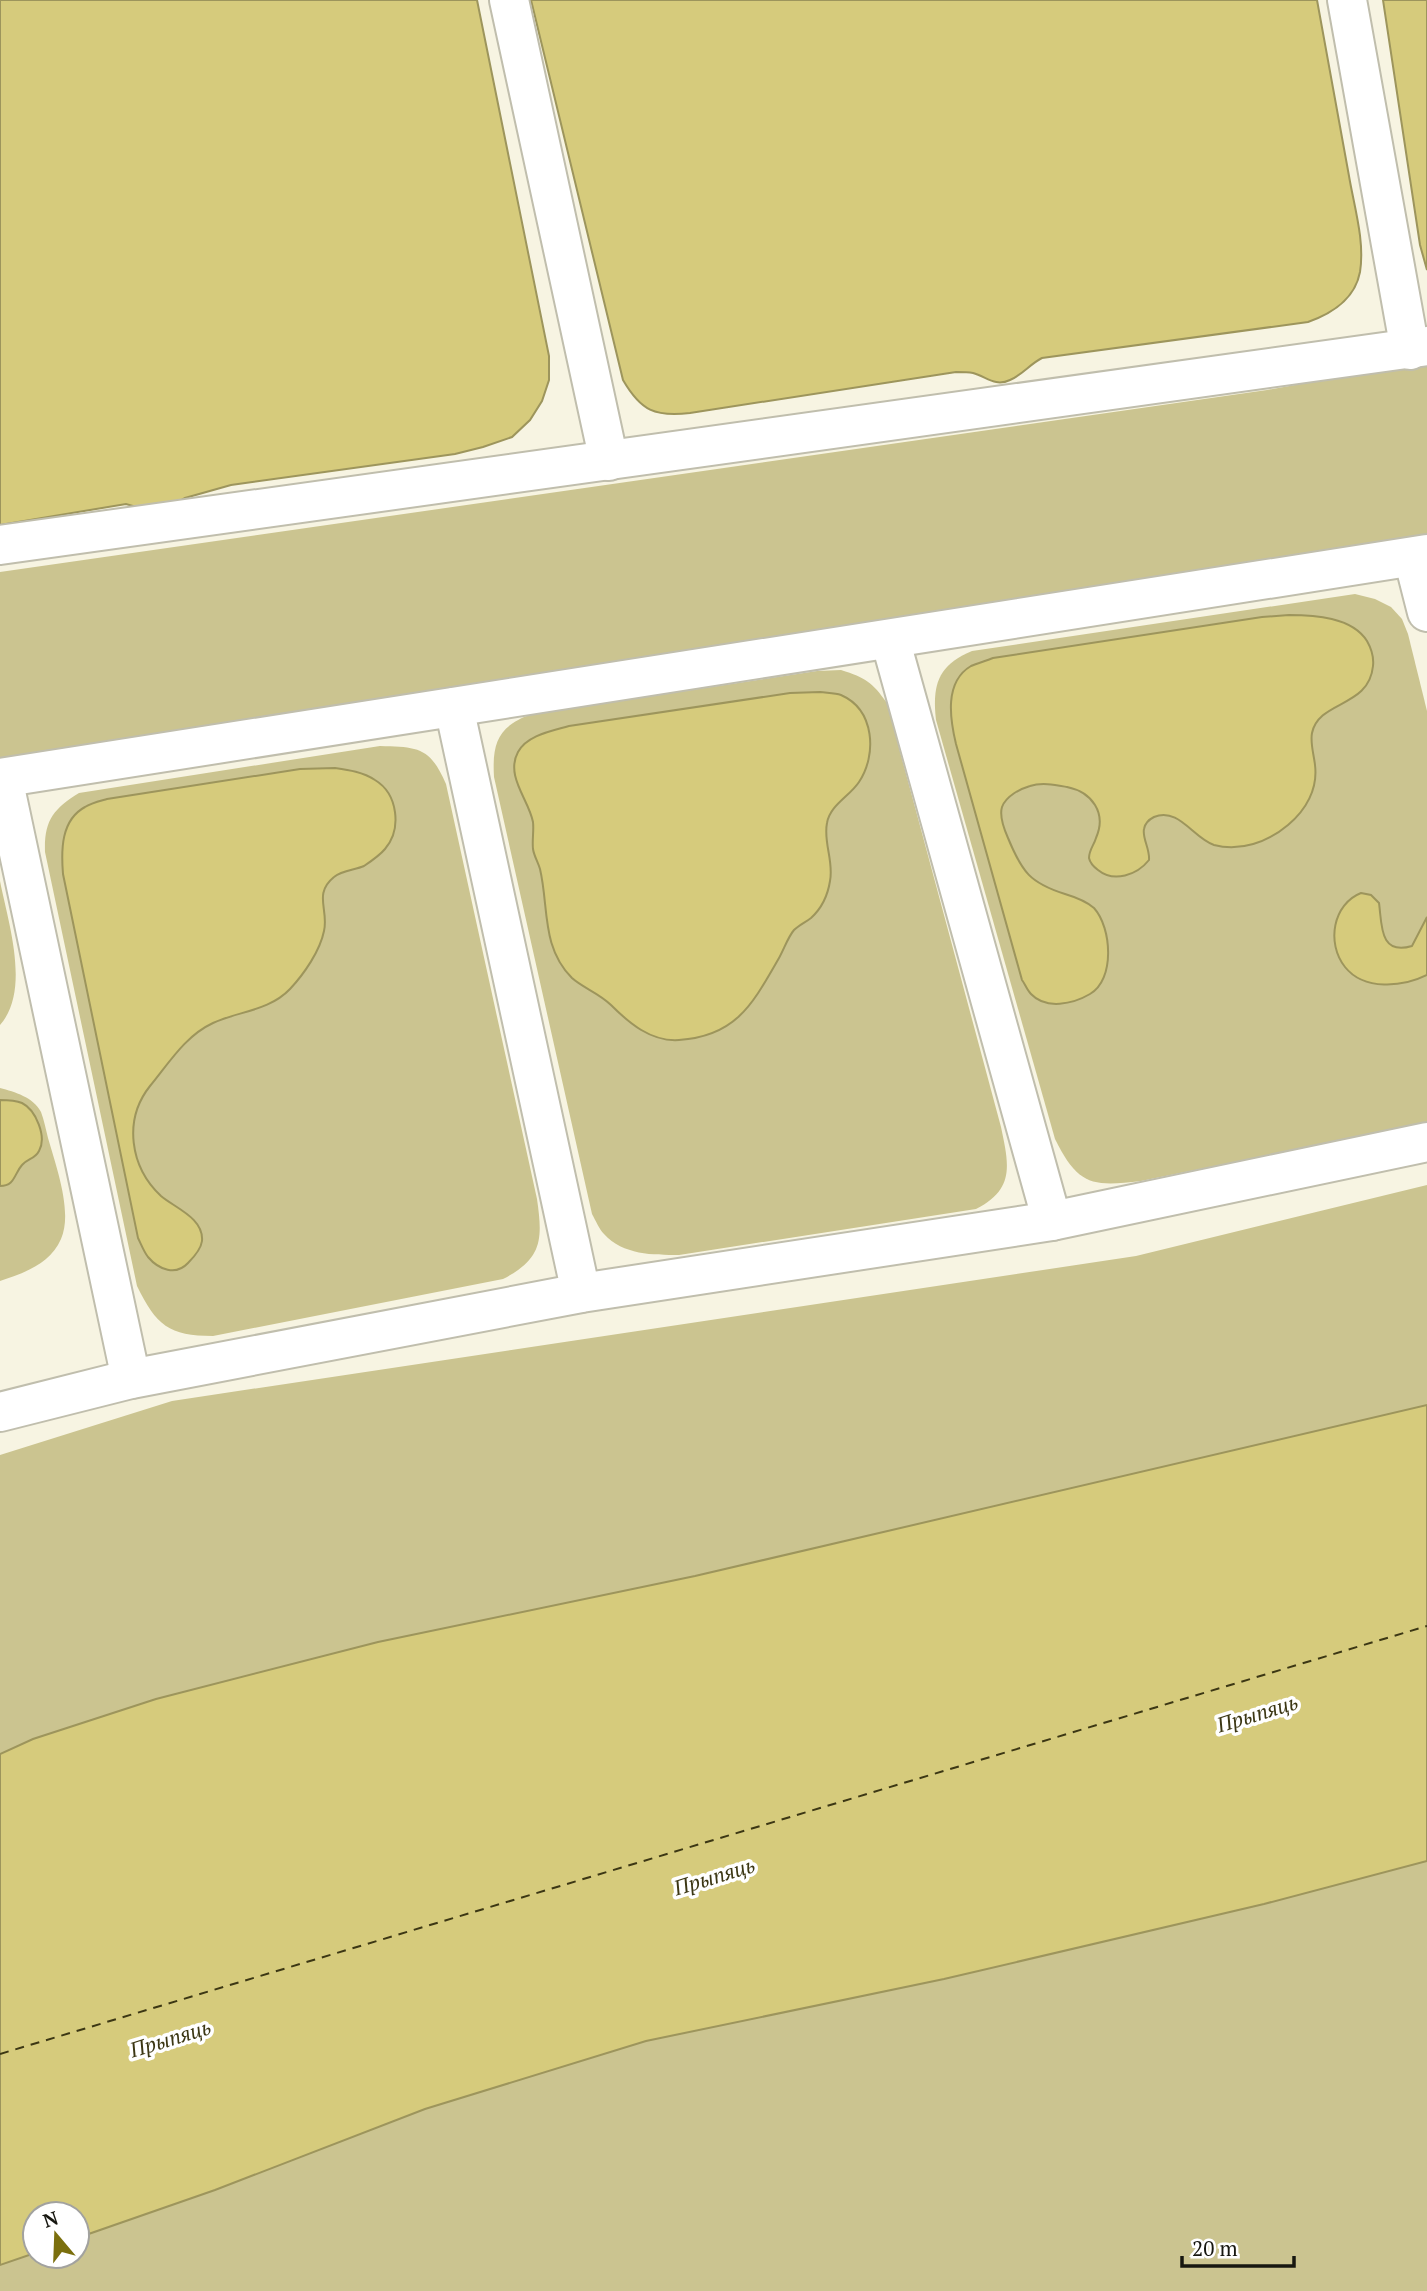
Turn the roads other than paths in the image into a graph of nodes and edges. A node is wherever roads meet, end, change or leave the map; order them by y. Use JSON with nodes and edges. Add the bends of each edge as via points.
{"nodes":[{"id":1,"x":509,"y":0,"type":"edge"},
{"id":2,"x":1348,"y":0,"type":"edge"},
{"id":3,"x":1418,"y":348,"type":"edge"},
{"id":4,"x":609,"y":461,"type":"junction"},
{"id":5,"x":0,"y":545,"type":"edge"},
{"id":6,"x":1420,"y":556,"type":"edge"},
{"id":7,"x":1427,"y":612,"type":"edge"},
{"id":8,"x":890,"y":639,"type":"junction"},
{"id":9,"x":454,"y":707,"type":"junction"},
{"id":10,"x":2,"y":778,"type":"edge"},
{"id":11,"x":1427,"y":1142,"type":"edge"},
{"id":12,"x":1052,"y":1221,"type":"junction"},
{"id":13,"x":581,"y":1293,"type":"junction"},
{"id":14,"x":131,"y":1379,"type":"junction"},
{"id":15,"x":0,"y":1412,"type":"edge"}],
"edges":[{"from":1,"to":4,"type":"lane"},
{"from":2,"to":3,"type":"lane"},
{"from":3,"to":4,"type":"lane"},
{"from":4,"to":5,"type":"lane"},
{"from":6,"to":7,"type":"lane"},
{"from":6,"to":8,"type":"lane"},
{"from":8,"to":9,"type":"lane"},
{"from":8,"to":12,"type":"lane"},
{"from":9,"to":10,"type":"lane"},
{"from":9,"to":13,"type":"lane"},
{"from":10,"to":14,"type":"lane"},
{"from":11,"to":12,"type":"lane"},
{"from":12,"to":13,"type":"lane"},
{"from":13,"to":14,"type":"lane"},
{"from":14,"to":15,"type":"lane"}]}
